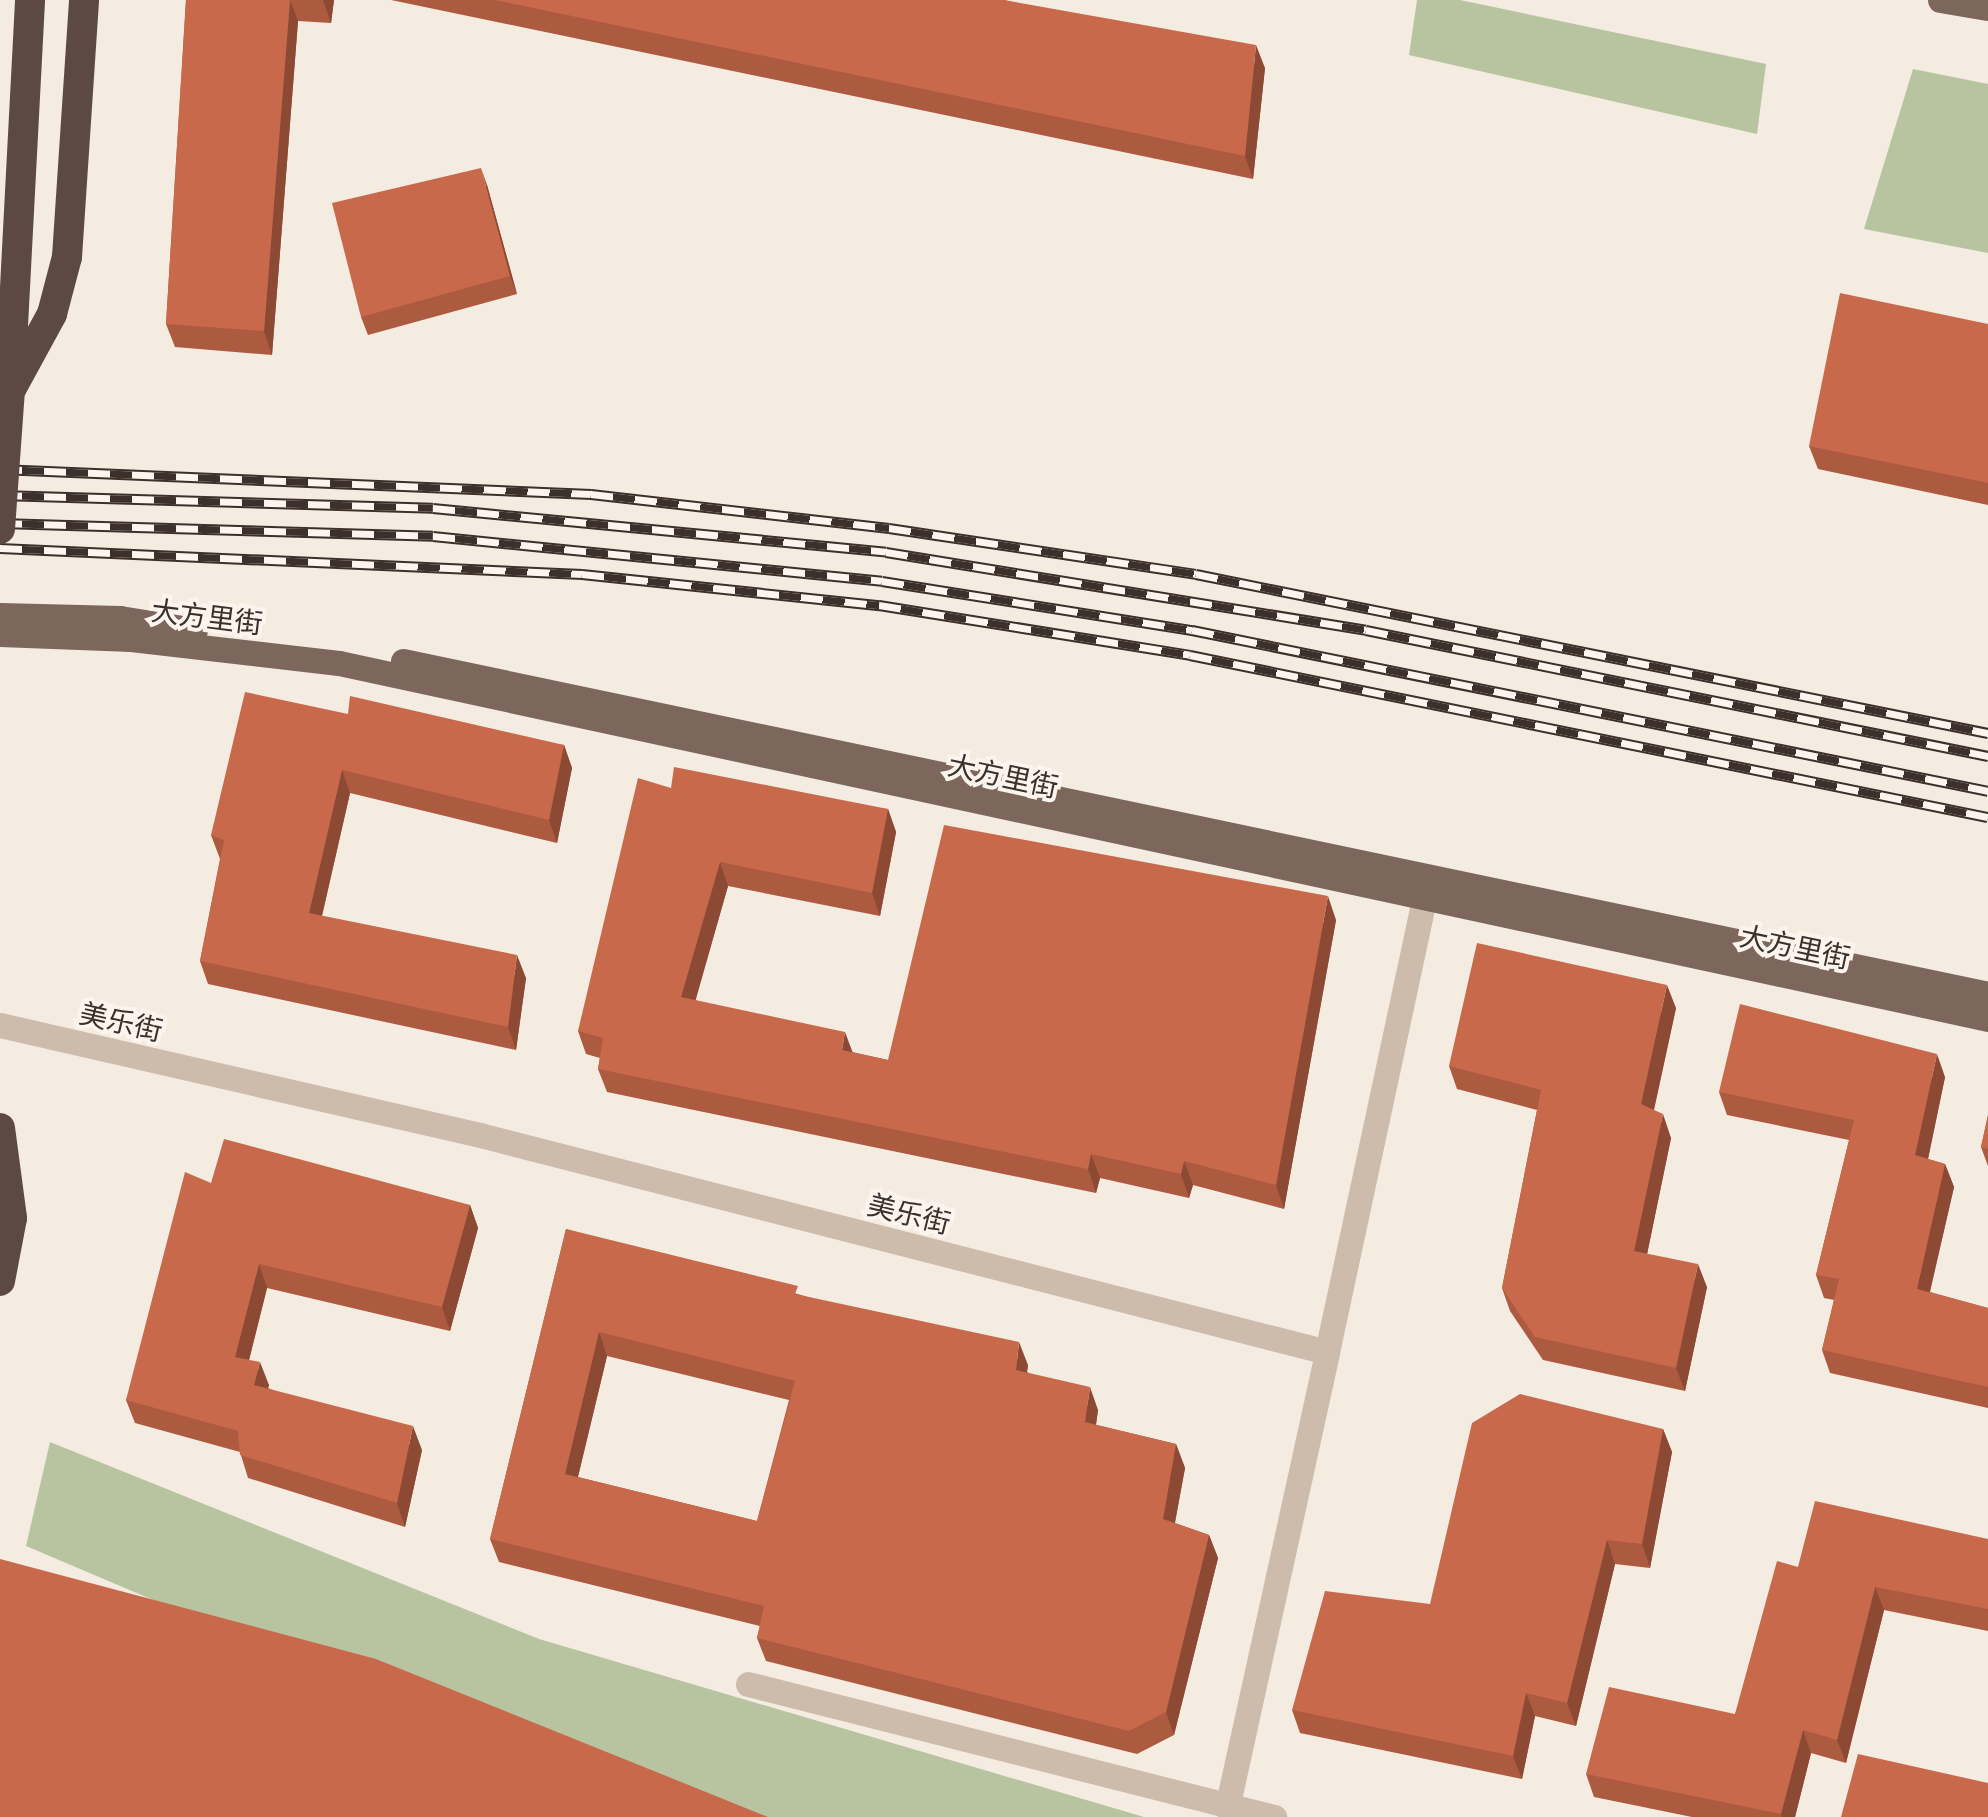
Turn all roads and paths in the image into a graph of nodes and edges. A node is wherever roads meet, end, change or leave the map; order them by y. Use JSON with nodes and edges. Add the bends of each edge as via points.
{"nodes":[{"id":1,"x":30,"y":0,"type":"edge"},
{"id":2,"x":84,"y":0,"type":"edge"},
{"id":3,"x":1940,"y":0,"type":"edge"},
{"id":4,"x":1988,"y":8,"type":"edge"},
{"id":5,"x":10,"y":391,"type":"junction"},
{"id":6,"x":0,"y":529,"type":"edge"},
{"id":7,"x":0,"y":614,"type":"edge"},
{"id":8,"x":0,"y":634,"type":"edge"},
{"id":9,"x":1427,"y":886,"type":"junction"},
{"id":10,"x":1988,"y":994,"type":"edge"},
{"id":11,"x":1988,"y":1019,"type":"edge"},
{"id":12,"x":0,"y":1025,"type":"edge"},
{"id":13,"x":0,"y":1128,"type":"edge"},
{"id":14,"x":0,"y":1281,"type":"edge"},
{"id":15,"x":1327,"y":1352,"type":"junction"},
{"id":16,"x":748,"y":1684,"type":"dead end"},
{"id":17,"x":1226,"y":1808,"type":"junction"},
{"id":18,"x":1274,"y":1817,"type":"edge"}],
"edges":[{"from":1,"to":5,"type":"highway"},
{"from":2,"to":5,"type":"highway","via":[[67,257],[52,314]]},
{"from":3,"to":4,"type":"main road"},
{"from":5,"to":6,"type":"highway","bridge":true},
{"from":7,"to":9,"type":"main road","name":"大方里街","via":[[120,618],[459,670]]},
{"from":8,"to":9,"type":"main road","name":"大方里街","via":[[131,639],[339,664]]},
{"from":9,"to":10,"type":"main road","name":"大方里街"},
{"from":9,"to":11,"type":"main road","name":"大方里街"},
{"from":9,"to":15,"type":"street"},
{"from":12,"to":15,"type":"street","name":"美乐街","via":[[480,1135]]},
{"from":13,"to":14,"type":"highway","via":[[12,1218]]},
{"from":15,"to":17,"type":"street"},
{"from":16,"to":17,"type":"street"},
{"from":17,"to":18,"type":"street"}]}
